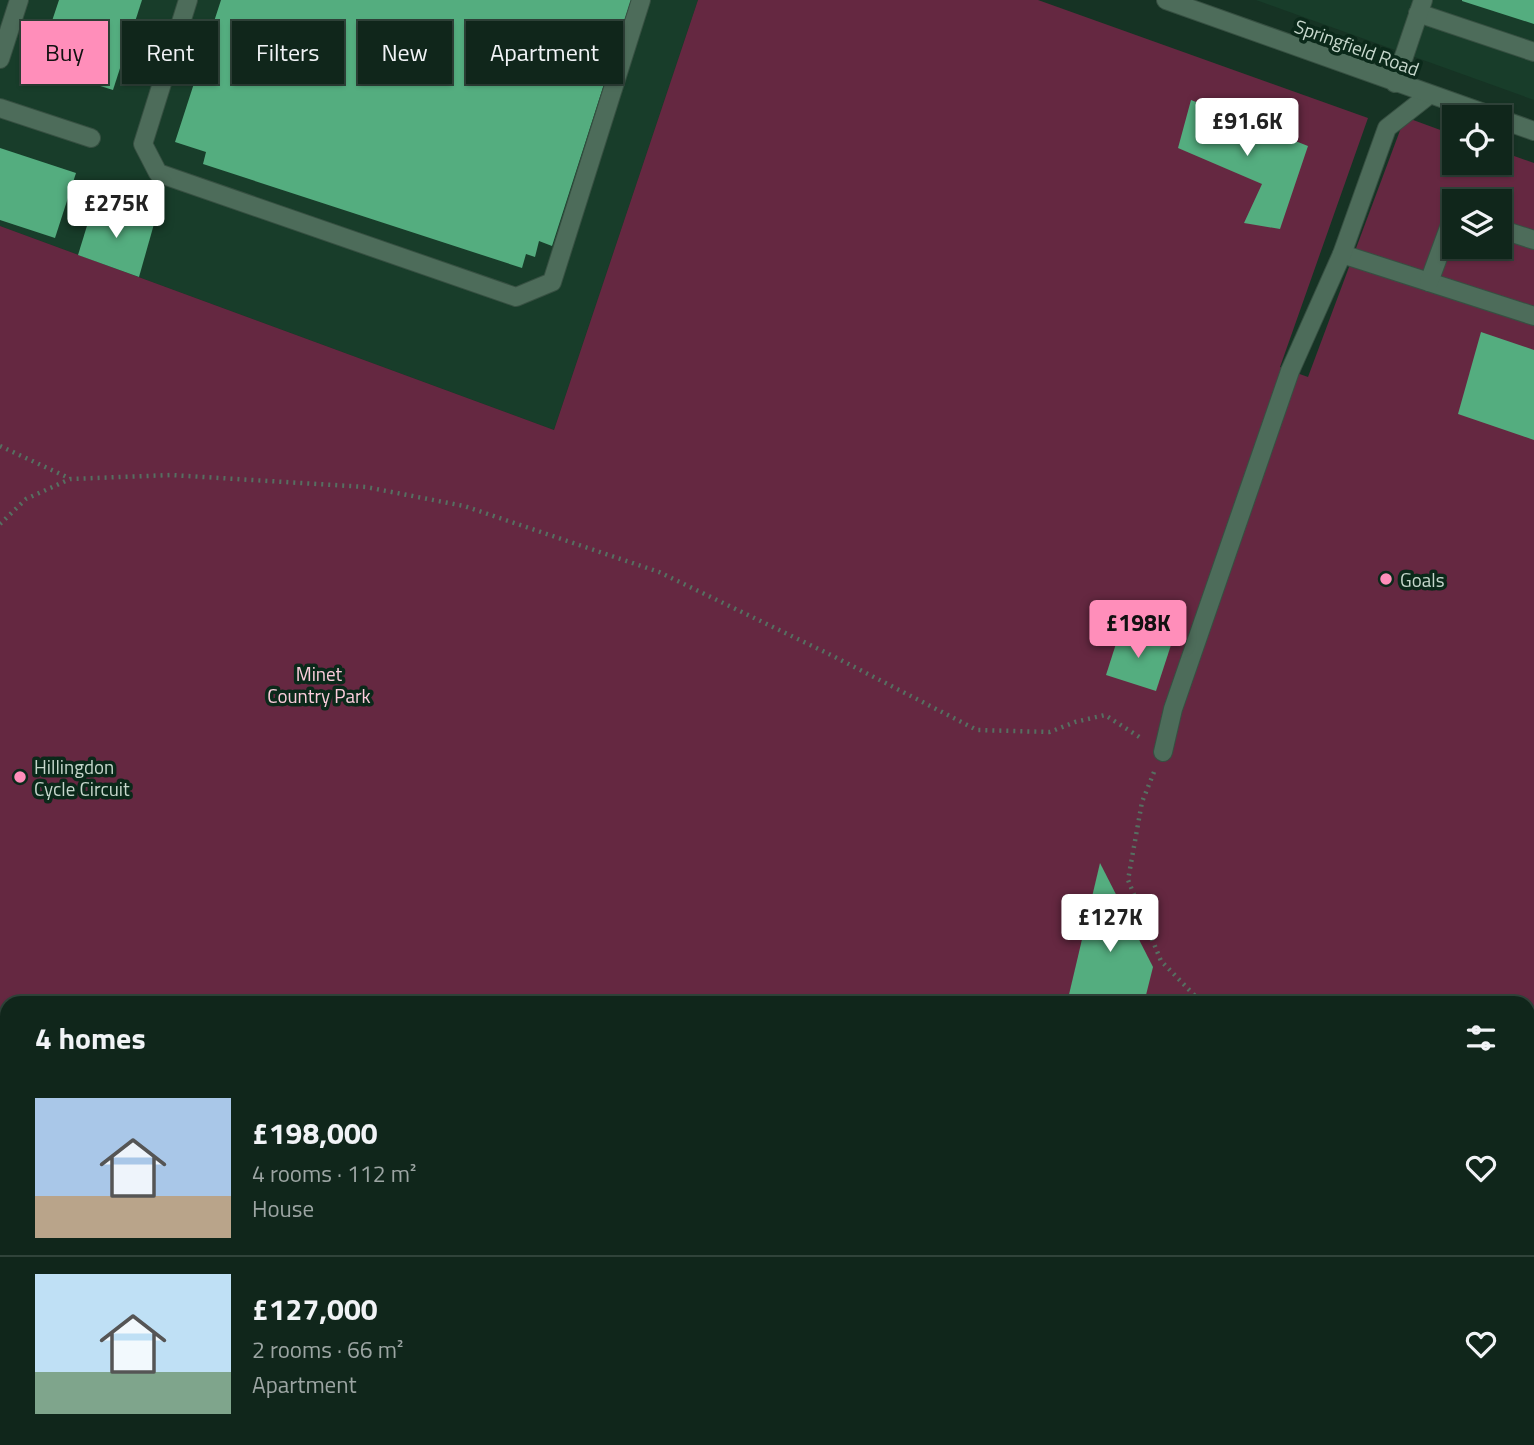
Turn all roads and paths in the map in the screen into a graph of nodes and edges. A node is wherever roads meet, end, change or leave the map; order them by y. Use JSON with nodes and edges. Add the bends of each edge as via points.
{"nodes":[{"id":1,"x":19,"y":0,"type":"edge"},
{"id":2,"x":188,"y":0,"type":"edge"},
{"id":3,"x":641,"y":0,"type":"edge"},
{"id":4,"x":1166,"y":0,"type":"edge"},
{"id":5,"x":1420,"y":6,"type":"edge"},
{"id":6,"x":1534,"y":52,"type":"edge"},
{"id":7,"x":0,"y":59,"type":"edge"},
{"id":8,"x":1395,"y":83,"type":"junction"},
{"id":9,"x":1429,"y":95,"type":"junction"},
{"id":10,"x":1459,"y":105,"type":"edge"},
{"id":11,"x":0,"y":108,"type":"edge"},
{"id":12,"x":1512,"y":123,"type":"edge"},
{"id":13,"x":1534,"y":131,"type":"edge"},
{"id":14,"x":91,"y":138,"type":"dead end"},
{"id":15,"x":1512,"y":233,"type":"edge"},
{"id":16,"x":1534,"y":240,"type":"edge"},
{"id":17,"x":1442,"y":247,"type":"edge"},
{"id":18,"x":1342,"y":254,"type":"junction"},
{"id":19,"x":1429,"y":282,"type":"junction"},
{"id":20,"x":1534,"y":316,"type":"edge"},
{"id":21,"x":0,"y":446,"type":"edge"},
{"id":22,"x":70,"y":479,"type":"junction"},
{"id":23,"x":0,"y":524,"type":"edge"},
{"id":24,"x":1163,"y":752,"type":"joint"},
{"id":25,"x":1142,"y":802,"type":"dead end"},
{"id":26,"x":1195,"y":996,"type":"edge"}],
"edges":[{"from":1,"to":7,"type":"street"},
{"from":2,"to":3,"type":"street","via":[[143,144],[158,173],[516,297],[552,282]]},
{"from":4,"to":8,"type":"street","name":"Springfield Road"},
{"from":5,"to":6,"type":"street"},
{"from":5,"to":8,"type":"street"},
{"from":8,"to":9,"type":"street","name":"Springfield Road"},
{"from":9,"to":10,"type":"street","name":"Springfield Road"},
{"from":9,"to":18,"type":"street","via":[[1387,128]]},
{"from":11,"to":14,"type":"street"},
{"from":12,"to":13,"type":"street","name":"Springfield Road"},
{"from":15,"to":16,"type":"street"},
{"from":17,"to":19,"type":"street"},
{"from":18,"to":19,"type":"street"},
{"from":18,"to":24,"type":"street","via":[[1290,371],[1173,709]]},
{"from":19,"to":20,"type":"street"},
{"from":21,"to":22,"type":"path"},
{"from":22,"to":23,"type":"path","via":[[26,499]]},
{"from":22,"to":24,"type":"path","via":[[171,475],[366,487],[464,506],[659,572],[977,730],[1051,732],[1105,715]]},
{"from":25,"to":26,"type":"path","via":[[1128,880],[1161,961]]}]}
